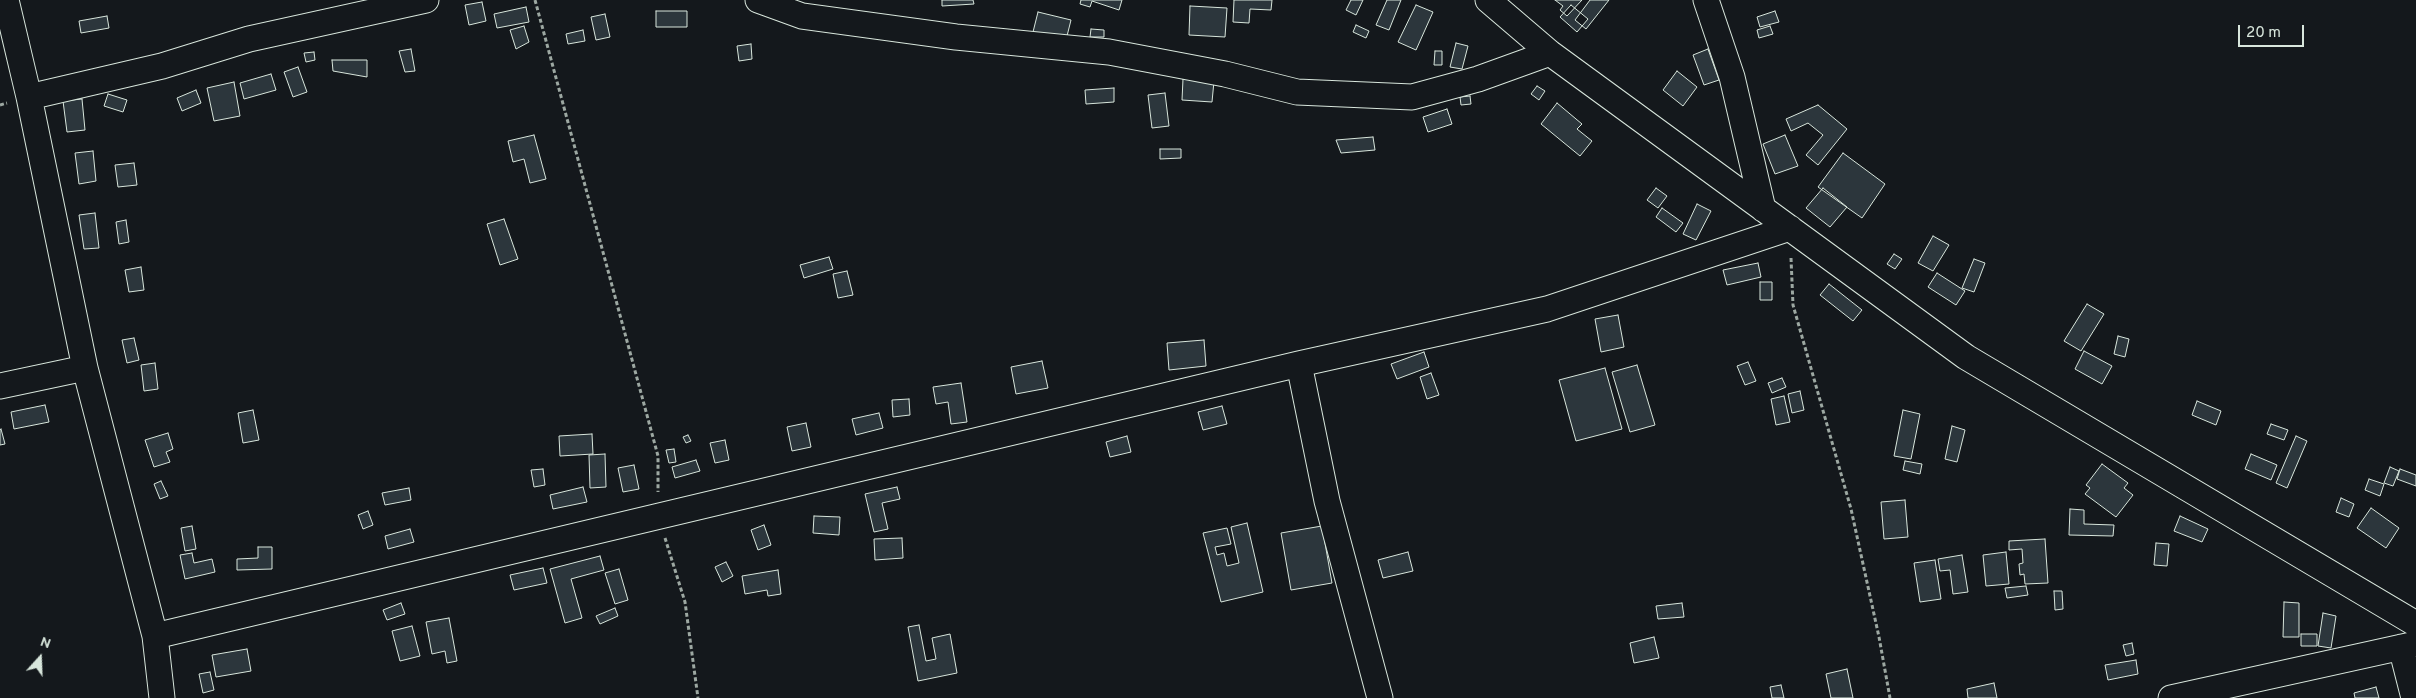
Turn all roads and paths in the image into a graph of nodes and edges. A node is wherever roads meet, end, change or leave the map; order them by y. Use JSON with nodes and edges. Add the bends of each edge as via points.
{"nodes":[{"id":1,"x":6,"y":0,"type":"edge"},
{"id":2,"x":426,"y":0,"type":"edge"},
{"id":3,"x":535,"y":0,"type":"edge"},
{"id":4,"x":758,"y":0,"type":"edge"},
{"id":5,"x":1488,"y":0,"type":"edge"},
{"id":6,"x":1706,"y":0,"type":"edge"},
{"id":7,"x":1550,"y":53,"type":"junction"},
{"id":8,"x":29,"y":97,"type":"junction"},
{"id":9,"x":1763,"y":208,"type":"junction"},
{"id":10,"x":1790,"y":228,"type":"junction"},
{"id":11,"x":1299,"y":364,"type":"junction"},
{"id":12,"x":85,"y":368,"type":"junction"},
{"id":13,"x":0,"y":386,"type":"edge"},
{"id":14,"x":659,"y":517,"type":"junction"},
{"id":15,"x":2416,"y":624,"type":"edge"},
{"id":16,"x":155,"y":636,"type":"junction"},
{"id":17,"x":2408,"y":645,"type":"edge"},
{"id":18,"x":162,"y":698,"type":"edge"},
{"id":19,"x":698,"y":698,"type":"edge"},
{"id":20,"x":1380,"y":698,"type":"edge"},
{"id":21,"x":1890,"y":698,"type":"edge"},
{"id":22,"x":2171,"y":698,"type":"edge"},
{"id":23,"x":2414,"y":698,"type":"edge"}],
"edges":[{"from":1,"to":8,"type":"street"},
{"from":2,"to":8,"type":"street","via":[[249,39],[162,66]]},
{"from":3,"to":14,"type":"path","via":[[658,456]]},
{"from":4,"to":7,"type":"street","via":[[802,16],[928,34],[1108,52],[1297,92],[1412,97],[1478,79]]},
{"from":5,"to":7,"type":"street"},
{"from":6,"to":9,"type":"street","via":[[1732,77]]},
{"from":7,"to":9,"type":"street"},
{"from":8,"to":12,"type":"street"},
{"from":9,"to":10,"type":"street"},
{"from":10,"to":11,"type":"street","via":[[1547,310]]},
{"from":10,"to":15,"type":"street","via":[[1966,357]]},
{"from":10,"to":21,"type":"path","via":[[1793,305],[1851,509]]},
{"from":11,"to":14,"type":"street"},
{"from":11,"to":20,"type":"street","via":[[1327,501]]},
{"from":12,"to":13,"type":"street"},
{"from":12,"to":16,"type":"street"},
{"from":14,"to":16,"type":"street"},
{"from":14,"to":19,"type":"path","via":[[685,602]]},
{"from":16,"to":18,"type":"street"},
{"from":17,"to":22,"type":"street"},
{"from":17,"to":23,"type":"street"}]}
